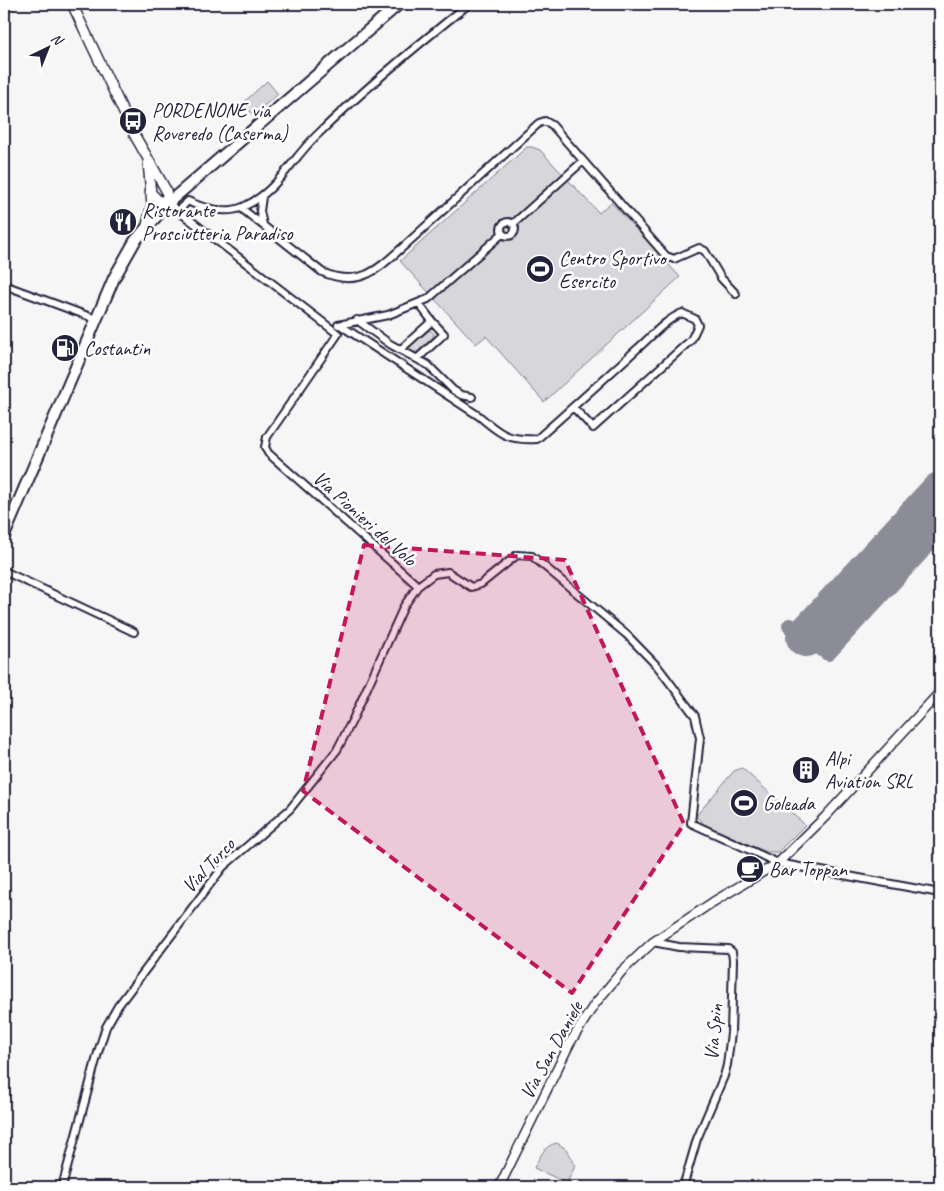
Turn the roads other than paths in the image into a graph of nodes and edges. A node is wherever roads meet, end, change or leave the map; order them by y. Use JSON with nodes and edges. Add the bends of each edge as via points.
{"nodes":[{"id":1,"x":67,"y":4,"type":"edge"},
{"id":2,"x":72,"y":4,"type":"edge"},
{"id":3,"x":399,"y":4,"type":"edge"},
{"id":4,"x":469,"y":4,"type":"edge"},
{"id":5,"x":85,"y":33,"type":"junction"},
{"id":6,"x":147,"y":160,"type":"junction"},
{"id":7,"x":583,"y":161,"type":"junction"},
{"id":8,"x":162,"y":183,"type":"junction"},
{"id":9,"x":188,"y":186,"type":"junction"},
{"id":10,"x":150,"y":192,"type":"junction"},
{"id":11,"x":262,"y":197,"type":"junction"},
{"id":12,"x":168,"y":203,"type":"junction"},
{"id":13,"x":241,"y":208,"type":"junction"},
{"id":14,"x":178,"y":211,"type":"junction"},
{"id":15,"x":513,"y":224,"type":"junction"},
{"id":16,"x":147,"y":225,"type":"junction"},
{"id":17,"x":263,"y":225,"type":"junction"},
{"id":18,"x":502,"y":234,"type":"junction"},
{"id":19,"x":4,"y":285,"type":"edge"},
{"id":20,"x":736,"y":294,"type":"dead end"},
{"id":21,"x":419,"y":304,"type":"junction"},
{"id":22,"x":96,"y":319,"type":"junction"},
{"id":23,"x":357,"y":320,"type":"junction"},
{"id":24,"x":432,"y":321,"type":"junction"},
{"id":25,"x":340,"y":325,"type":"junction"},
{"id":26,"x":329,"y":327,"type":"junction"},
{"id":27,"x":400,"y":349,"type":"junction"},
{"id":28,"x":418,"y":358,"type":"junction"},
{"id":29,"x":472,"y":397,"type":"dead end"},
{"id":30,"x":573,"y":407,"type":"junction"},
{"id":31,"x":4,"y":536,"type":"edge"},
{"id":32,"x":4,"y":571,"type":"edge"},
{"id":33,"x":418,"y":586,"type":"junction"},
{"id":34,"x":134,"y":632,"type":"dead end"},
{"id":35,"x":940,"y":692,"type":"edge"},
{"id":36,"x":778,"y":863,"type":"junction"},
{"id":37,"x":940,"y":892,"type":"edge"},
{"id":38,"x":653,"y":942,"type":"junction"},
{"id":39,"x":62,"y":1187,"type":"edge"},
{"id":40,"x":499,"y":1187,"type":"edge"},
{"id":41,"x":682,"y":1187,"type":"edge"}],
"edges":[{"from":1,"to":5,"type":"main road"},
{"from":2,"to":5,"type":"main road"},
{"from":3,"to":9,"type":"main road"},
{"from":4,"to":11,"type":"street","via":[[315,137]]},
{"from":5,"to":6,"type":"main road"},
{"from":6,"to":8,"type":"main road"},
{"from":6,"to":10,"type":"main road"},
{"from":7,"to":15,"type":"street"},
{"from":7,"to":17,"type":"street","via":[[552,125],[545,121],[539,123],[380,266],[363,277],[350,280],[322,272]]},
{"from":7,"to":20,"type":"street","via":[[666,256],[674,259],[699,248]]},
{"from":8,"to":9,"type":"main road","via":[[175,189]]},
{"from":8,"to":12,"type":"main road"},
{"from":9,"to":12,"type":"main road"},
{"from":10,"to":12,"type":"main road","via":[[158,200]]},
{"from":10,"to":16,"type":"main road","via":[[151,214]]},
{"from":11,"to":13,"type":"street"},
{"from":11,"to":17,"type":"street"},
{"from":12,"to":14,"type":"street"},
{"from":12,"to":16,"type":"main road"},
{"from":13,"to":14,"type":"street","via":[[212,210],[188,201]]},
{"from":13,"to":17,"type":"street"},
{"from":14,"to":26,"type":"street"},
{"from":15,"to":18,"type":"street","via":[[503,224]]},
{"from":15,"to":18,"type":"street","via":[[512,235]]},
{"from":16,"to":22,"type":"main road","via":[[124,259]]},
{"from":18,"to":21,"type":"street"},
{"from":19,"to":22,"type":"street"},
{"from":21,"to":23,"type":"street","via":[[388,315]]},
{"from":21,"to":24,"type":"street"},
{"from":22,"to":31,"type":"main road"},
{"from":23,"to":25,"type":"street"},
{"from":23,"to":27,"type":"street"},
{"from":24,"to":27,"type":"street"},
{"from":24,"to":28,"type":"street","via":[[444,334]]},
{"from":25,"to":26,"type":"street"},
{"from":25,"to":30,"type":"street","via":[[512,439],[537,440]]},
{"from":26,"to":33,"type":"street","name":"Via Pionieri del Volo","via":[[338,334],[267,437],[265,447],[268,454]]},
{"from":27,"to":28,"type":"street"},
{"from":28,"to":29,"type":"street","via":[[453,390]]},
{"from":30,"to":30,"type":"street","via":[[676,315],[682,313],[695,319],[698,326],[691,340],[592,428]]},
{"from":32,"to":34,"type":"street"},
{"from":33,"to":36,"type":"street","name":"Via Pionieri del Volo","via":[[434,574],[448,572],[471,587],[481,584],[518,555],[532,556],[627,635],[658,667],[695,716],[700,738],[691,823]]},
{"from":33,"to":39,"type":"street","name":"Vial Turco","via":[[404,606],[337,750],[290,809],[223,867],[118,1006],[99,1049]]},
{"from":35,"to":36,"type":"street","name":"Via San Daniele"},
{"from":36,"to":37,"type":"street"},
{"from":36,"to":38,"type":"street","name":"Via San Daniele"},
{"from":38,"to":40,"type":"street","name":"Via San Daniele","via":[[622,971],[594,1005],[570,1043]]},
{"from":38,"to":41,"type":"street","name":"Via Spin","via":[[679,947],[728,949],[733,960],[731,1033],[726,1070],[696,1139]]}]}
